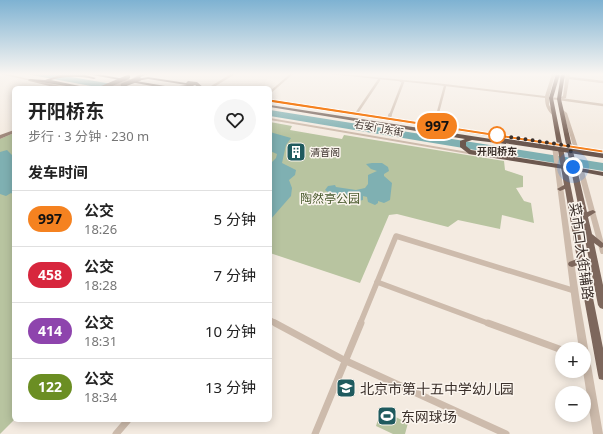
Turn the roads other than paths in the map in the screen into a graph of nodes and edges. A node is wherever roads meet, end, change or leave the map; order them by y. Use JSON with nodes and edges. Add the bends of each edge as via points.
{"nodes":[{"id":1,"x":369,"y":94,"type":"edge"},
{"id":2,"x":397,"y":94,"type":"edge"},
{"id":3,"x":443,"y":94,"type":"edge"},
{"id":4,"x":523,"y":94,"type":"edge"},
{"id":5,"x":524,"y":94,"type":"edge"},
{"id":6,"x":550,"y":94,"type":"edge"},
{"id":7,"x":559,"y":94,"type":"edge"},
{"id":8,"x":549,"y":97,"type":"junction"},
{"id":9,"x":559,"y":99,"type":"junction"},
{"id":10,"x":272,"y":103,"type":"edge"},
{"id":11,"x":272,"y":103,"type":"edge"},
{"id":12,"x":272,"y":103,"type":"edge"},
{"id":13,"x":603,"y":105,"type":"edge"},
{"id":14,"x":562,"y":111,"type":"junction"},
{"id":15,"x":356,"y":114,"type":"junction"},
{"id":16,"x":272,"y":119,"type":"edge"},
{"id":17,"x":389,"y":119,"type":"junction"},
{"id":18,"x":434,"y":126,"type":"junction"},
{"id":19,"x":12,"y":129,"type":"edge"},
{"id":20,"x":422,"y":130,"type":"junction"},
{"id":21,"x":12,"y":132,"type":"edge"},
{"id":22,"x":0,"y":133,"type":"edge"},
{"id":23,"x":0,"y":136,"type":"edge"},
{"id":24,"x":461,"y":139,"type":"junction"},
{"id":25,"x":494,"y":141,"type":"junction"},
{"id":26,"x":504,"y":142,"type":"junction"},
{"id":27,"x":557,"y":145,"type":"junction"},
{"id":28,"x":570,"y":146,"type":"junction"},
{"id":29,"x":576,"y":147,"type":"junction"},
{"id":30,"x":464,"y":150,"type":"junction"},
{"id":31,"x":603,"y":152,"type":"edge"},
{"id":32,"x":603,"y":155,"type":"edge"},
{"id":33,"x":603,"y":158,"type":"edge"},
{"id":34,"x":567,"y":168,"type":"junction"},
{"id":35,"x":603,"y":174,"type":"edge"},
{"id":36,"x":564,"y":188,"type":"junction"},
{"id":37,"x":593,"y":212,"type":"junction"},
{"id":38,"x":584,"y":216,"type":"junction"},
{"id":39,"x":588,"y":235,"type":"junction"},
{"id":40,"x":602,"y":248,"type":"edge"},
{"id":41,"x":582,"y":261,"type":"junction"},
{"id":42,"x":572,"y":264,"type":"junction"},
{"id":43,"x":377,"y":282,"type":"junction"},
{"id":44,"x":575,"y":291,"type":"junction"},
{"id":45,"x":603,"y":305,"type":"edge"},
{"id":46,"x":272,"y":321,"type":"edge"},
{"id":47,"x":582,"y":342,"type":"edge"},
{"id":48,"x":555,"y":347,"type":"edge"},
{"id":49,"x":344,"y":360,"type":"junction"},
{"id":50,"x":603,"y":375,"type":"edge"},
{"id":51,"x":588,"y":378,"type":"edge"},
{"id":52,"x":126,"y":422,"type":"edge"},
{"id":53,"x":116,"y":434,"type":"edge"},
{"id":54,"x":315,"y":434,"type":"edge"},
{"id":55,"x":506,"y":434,"type":"edge"},
{"id":56,"x":598,"y":434,"type":"edge"}],
"edges":[{"from":1,"to":15,"type":"street"},
{"from":2,"to":17,"type":"street"},
{"from":3,"to":18,"type":"street"},
{"from":4,"to":8,"type":"street"},
{"from":5,"to":8,"type":"street"},
{"from":6,"to":8,"type":"main road"},
{"from":7,"to":9,"type":"main road"},
{"from":8,"to":9,"type":"street"},
{"from":8,"to":27,"type":"main road"},
{"from":9,"to":13,"type":"street"},
{"from":9,"to":14,"type":"main road"},
{"from":10,"to":15,"type":"street"},
{"from":11,"to":26,"type":"highway"},
{"from":12,"to":20,"type":"highway"},
{"from":14,"to":28,"type":"main road"},
{"from":14,"to":29,"type":"street","via":[[566,114]]},
{"from":15,"to":17,"type":"street"},
{"from":16,"to":30,"type":"street","name":"右安门东街"},
{"from":17,"to":18,"type":"street"},
{"from":18,"to":27,"type":"street"},
{"from":19,"to":22,"type":"main road"},
{"from":20,"to":24,"type":"highway"},
{"from":20,"to":25,"type":"highway"},
{"from":21,"to":23,"type":"main road"},
{"from":24,"to":25,"type":"highway"},
{"from":24,"to":30,"type":"highway"},
{"from":25,"to":26,"type":"highway"},
{"from":26,"to":32,"type":"highway","bridge":true},
{"from":26,"to":33,"type":"highway","bridge":true},
{"from":27,"to":28,"type":"street"},
{"from":27,"to":34,"type":"main road"},
{"from":27,"to":34,"type":"street","via":[[555,152]]},
{"from":28,"to":29,"type":"street"},
{"from":28,"to":34,"type":"main road","via":[[571,155]]},
{"from":29,"to":31,"type":"street"},
{"from":30,"to":34,"type":"highway"},
{"from":34,"to":35,"type":"highway"},
{"from":34,"to":36,"type":"main road"},
{"from":34,"to":37,"type":"street"},
{"from":34,"to":38,"type":"main road"},
{"from":36,"to":41,"type":"main road"},
{"from":36,"to":42,"type":"street","name":"菜市口大街辅路"},
{"from":37,"to":38,"type":"main road"},
{"from":37,"to":40,"type":"street"},
{"from":38,"to":39,"type":"main road"},
{"from":39,"to":40,"type":"main road"},
{"from":39,"to":45,"type":"main road"},
{"from":41,"to":42,"type":"main road"},
{"from":41,"to":50,"type":"main road"},
{"from":42,"to":44,"type":"street","name":"菜市口大街辅路"},
{"from":43,"to":44,"type":"street","via":[[396,236]]},
{"from":43,"to":48,"type":"street"},
{"from":43,"to":49,"type":"street"},
{"from":44,"to":47,"type":"street","name":"菜市口大街辅路"},
{"from":46,"to":49,"type":"street"},
{"from":49,"to":54,"type":"street"},
{"from":49,"to":55,"type":"street"},
{"from":51,"to":56,"type":"street","name":"菜市口大街辅路"},
{"from":52,"to":53,"type":"street"}]}
